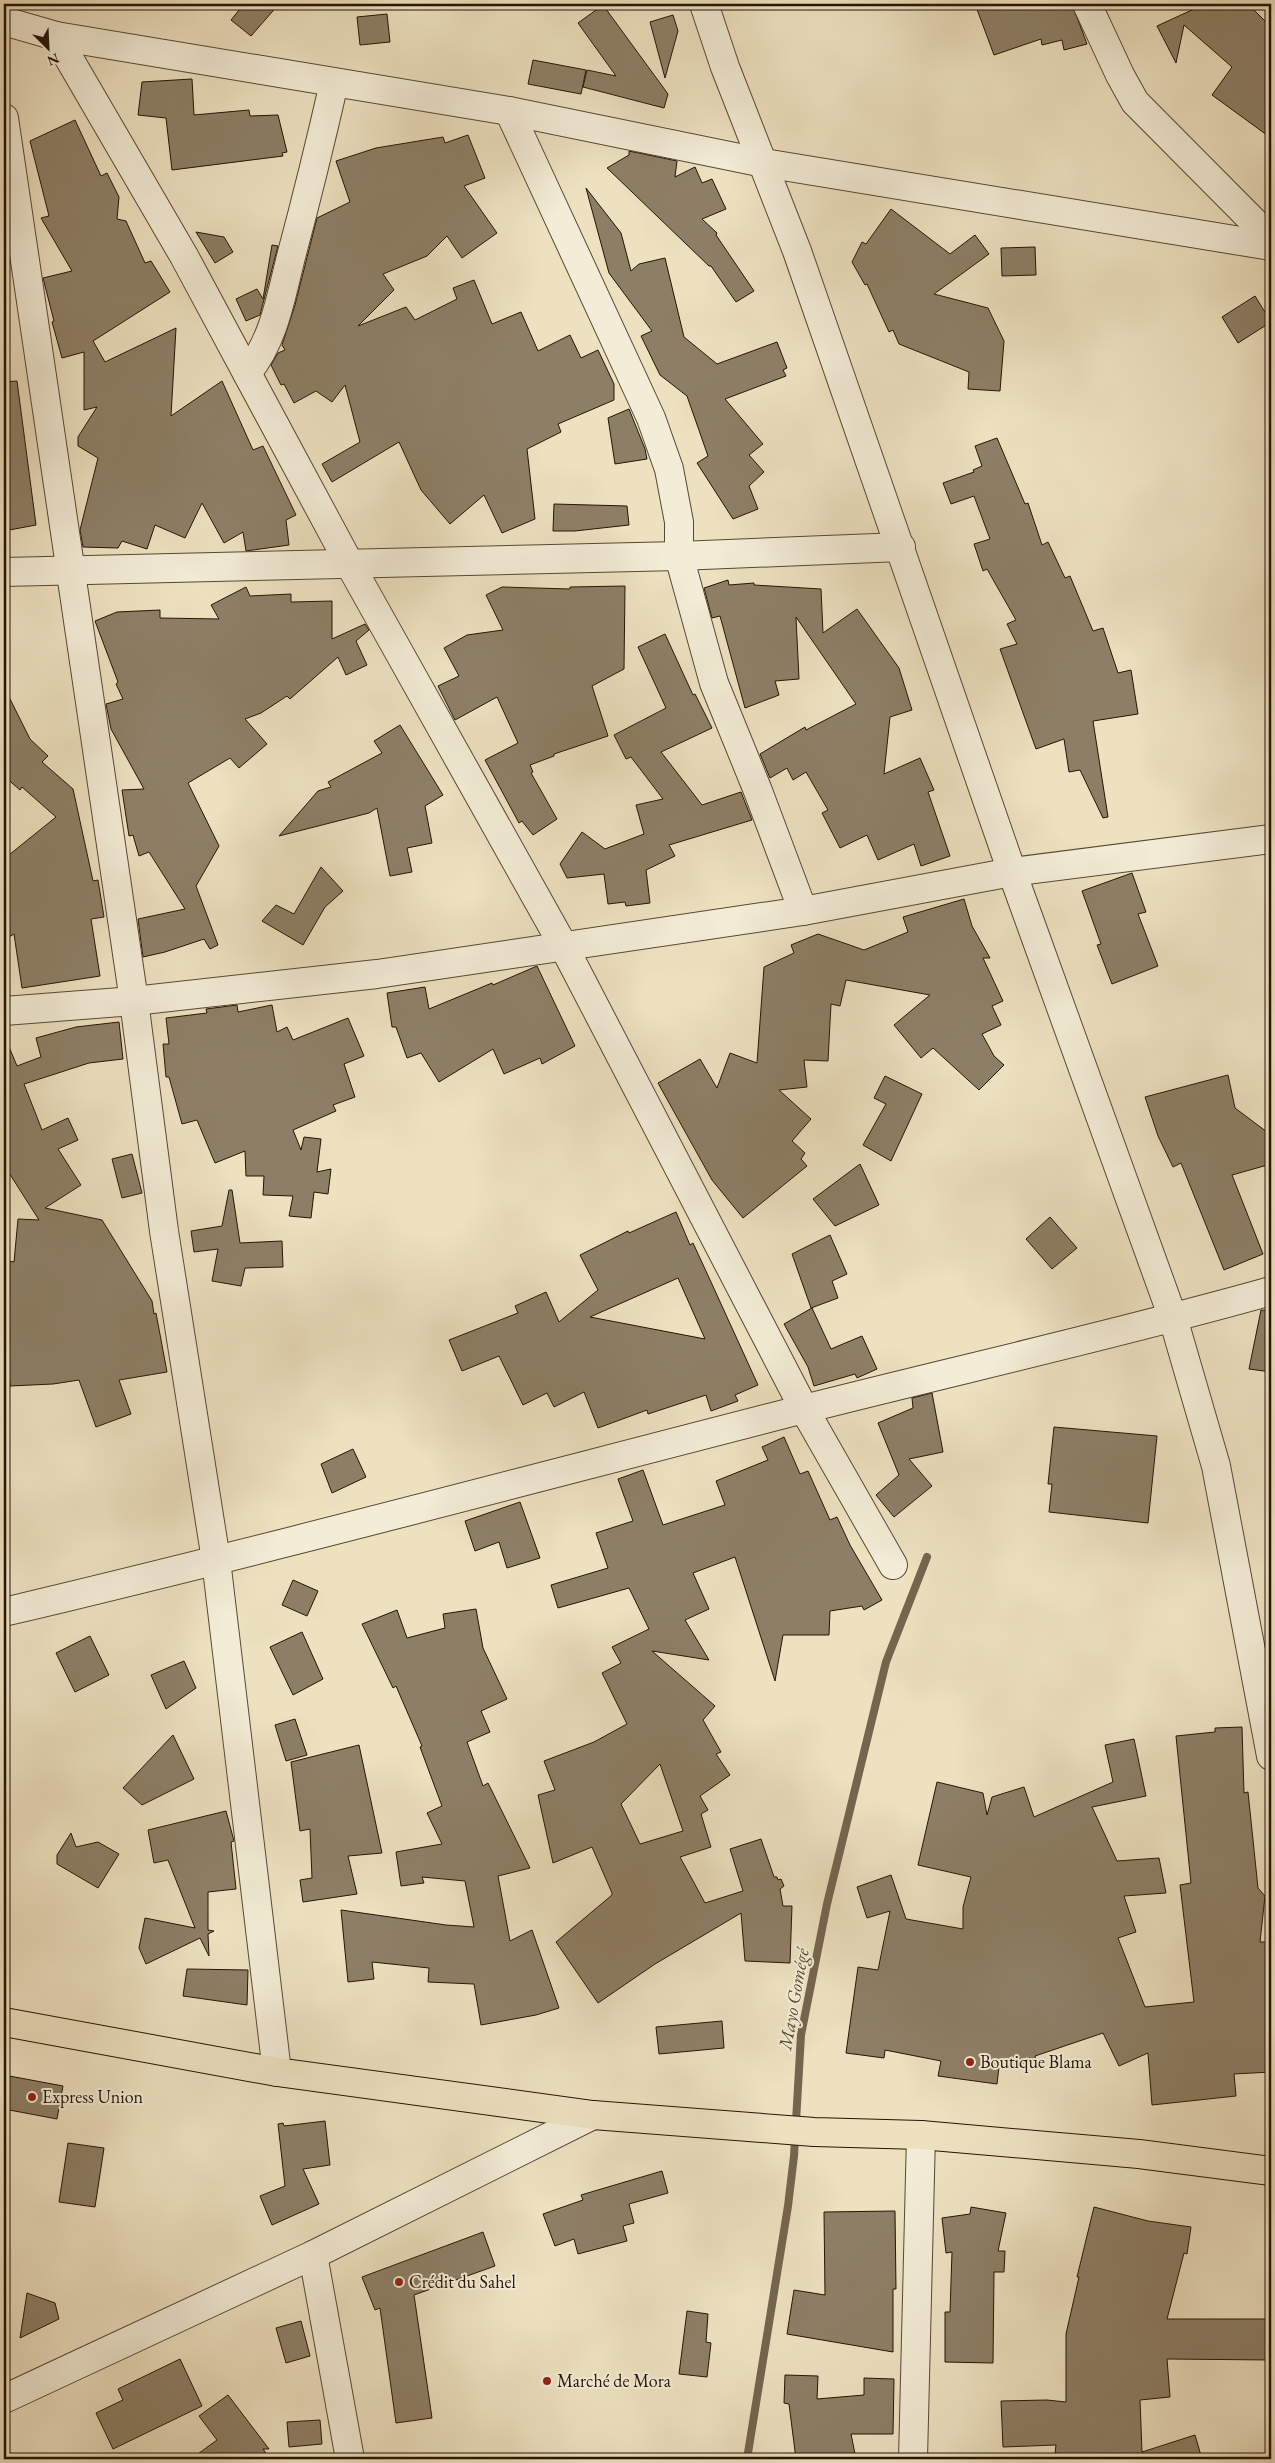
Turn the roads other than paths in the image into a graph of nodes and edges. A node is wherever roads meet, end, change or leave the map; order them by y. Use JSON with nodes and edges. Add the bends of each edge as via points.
{"nodes":[{"id":1,"x":704,"y":4,"type":"edge"},
{"id":2,"x":1087,"y":4,"type":"edge"},
{"id":3,"x":4,"y":21,"type":"edge"},
{"id":4,"x":56,"y":36,"type":"junction"},
{"id":5,"x":334,"y":83,"type":"junction"},
{"id":6,"x":509,"y":111,"type":"junction"},
{"id":7,"x":4,"y":118,"type":"edge"},
{"id":8,"x":764,"y":163,"type":"junction"},
{"id":9,"x":1271,"y":239,"type":"edge"},
{"id":10,"x":1271,"y":246,"type":"edge"},
{"id":11,"x":247,"y":373,"type":"junction"},
{"id":12,"x":901,"y":548,"type":"junction"},
{"id":13,"x":679,"y":556,"type":"junction"},
{"id":14,"x":349,"y":563,"type":"junction"},
{"id":15,"x":69,"y":571,"type":"junction"},
{"id":16,"x":4,"y":572,"type":"edge"},
{"id":17,"x":1271,"y":839,"type":"edge"},
{"id":18,"x":1012,"y":872,"type":"junction"},
{"id":19,"x":803,"y":911,"type":"junction"},
{"id":20,"x":564,"y":947,"type":"junction"},
{"id":21,"x":134,"y":1000,"type":"junction"},
{"id":22,"x":4,"y":1011,"type":"edge"},
{"id":23,"x":1271,"y":1291,"type":"edge"},
{"id":24,"x":1173,"y":1318,"type":"junction"},
{"id":25,"x":804,"y":1409,"type":"junction"},
{"id":26,"x":216,"y":1560,"type":"junction"},
{"id":27,"x":892,"y":1565,"type":"dead end"},
{"id":28,"x":4,"y":1612,"type":"edge"},
{"id":29,"x":1268,"y":1718,"type":"edge"},
{"id":30,"x":1271,"y":1756,"type":"edge"},
{"id":31,"x":4,"y":2022,"type":"edge"},
{"id":32,"x":277,"y":2072,"type":"junction"},
{"id":33,"x":593,"y":2115,"type":"junction"},
{"id":34,"x":922,"y":2135,"type":"junction"},
{"id":35,"x":1271,"y":2171,"type":"edge"},
{"id":36,"x":313,"y":2255,"type":"junction"},
{"id":37,"x":4,"y":2399,"type":"edge"},
{"id":38,"x":350,"y":2459,"type":"edge"},
{"id":39,"x":913,"y":2459,"type":"edge"}],
"edges":[{"from":1,"to":8,"type":"street","via":[[725,67]]},
{"from":2,"to":9,"type":"street","via":[[1136,102]]},
{"from":3,"to":4,"type":"street"},
{"from":4,"to":5,"type":"street"},
{"from":4,"to":11,"type":"street","via":[[184,256]]},
{"from":5,"to":6,"type":"street"},
{"from":5,"to":11,"type":"street","via":[[304,211],[268,341]]},
{"from":6,"to":8,"type":"street"},
{"from":6,"to":13,"type":"street","via":[[651,418],[669,469],[679,522]]},
{"from":7,"to":15,"type":"street"},
{"from":8,"to":10,"type":"street"},
{"from":8,"to":12,"type":"street"},
{"from":11,"to":14,"type":"street"},
{"from":12,"to":13,"type":"street"},
{"from":12,"to":18,"type":"street"},
{"from":13,"to":14,"type":"street"},
{"from":13,"to":19,"type":"street","via":[[714,683]]},
{"from":14,"to":15,"type":"street"},
{"from":14,"to":20,"type":"street"},
{"from":15,"to":16,"type":"street"},
{"from":15,"to":21,"type":"street"},
{"from":17,"to":18,"type":"street"},
{"from":18,"to":19,"type":"street"},
{"from":18,"to":24,"type":"street"},
{"from":19,"to":20,"type":"street"},
{"from":20,"to":21,"type":"street","via":[[377,974]]},
{"from":20,"to":25,"type":"street"},
{"from":21,"to":22,"type":"street"},
{"from":21,"to":26,"type":"street","via":[[164,1232]]},
{"from":23,"to":24,"type":"street"},
{"from":24,"to":25,"type":"street"},
{"from":24,"to":29,"type":"street","via":[[1216,1466]]},
{"from":25,"to":26,"type":"street"},
{"from":25,"to":27,"type":"street"},
{"from":26,"to":28,"type":"street"},
{"from":26,"to":32,"type":"street"},
{"from":29,"to":30,"type":"street"},
{"from":31,"to":32,"type":"highway"},
{"from":32,"to":33,"type":"highway"},
{"from":33,"to":34,"type":"highway","via":[[814,2132]]},
{"from":33,"to":36,"type":"street"},
{"from":34,"to":35,"type":"highway","via":[[1139,2154]]},
{"from":34,"to":39,"type":"street"},
{"from":36,"to":37,"type":"street"},
{"from":36,"to":38,"type":"street"}]}
